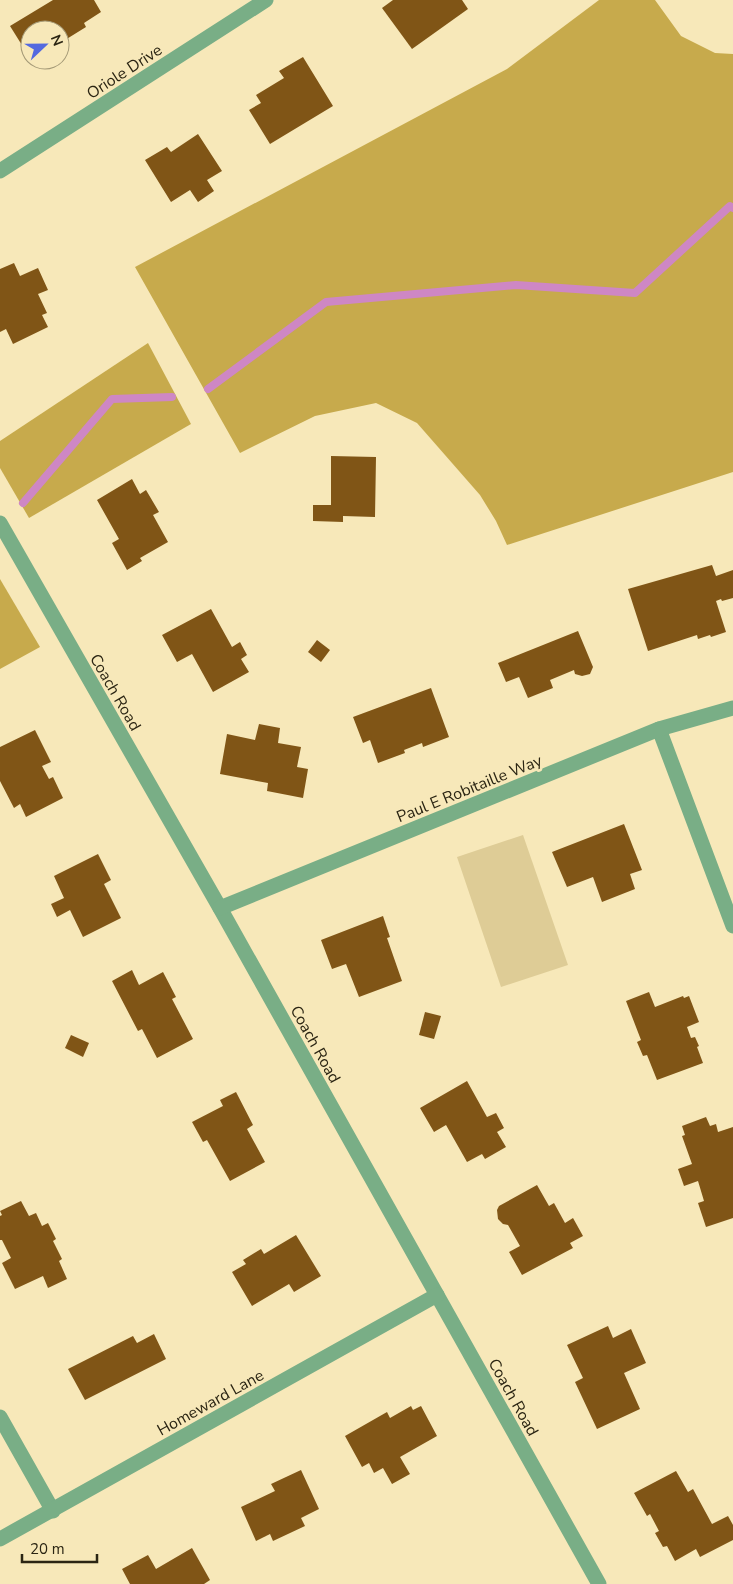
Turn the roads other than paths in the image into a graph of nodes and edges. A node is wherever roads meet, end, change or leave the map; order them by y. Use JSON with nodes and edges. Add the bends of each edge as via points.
{"nodes":[{"id":1,"x":266,"y":0,"type":"edge"},
{"id":2,"x":0,"y":171,"type":"edge"},
{"id":3,"x":0,"y":523,"type":"edge"},
{"id":4,"x":733,"y":708,"type":"edge"},
{"id":5,"x":659,"y":729,"type":"junction"},
{"id":6,"x":220,"y":908,"type":"junction"},
{"id":7,"x":733,"y":926,"type":"edge"},
{"id":8,"x":437,"y":1295,"type":"junction"},
{"id":9,"x":0,"y":1417,"type":"edge"},
{"id":10,"x":52,"y":1511,"type":"junction"},
{"id":11,"x":0,"y":1539,"type":"edge"},
{"id":12,"x":599,"y":1584,"type":"edge"}],
"edges":[{"from":1,"to":2,"type":"street","name":"Oriole Drive"},
{"from":3,"to":6,"type":"street","name":"Coach Road"},
{"from":4,"to":5,"type":"street","name":"Paul E Robitaille Way"},
{"from":5,"to":6,"type":"street","name":"Paul E Robitaille Way"},
{"from":5,"to":7,"type":"street"},
{"from":6,"to":8,"type":"street","name":"Coach Road"},
{"from":8,"to":10,"type":"street","name":"Homeward Lane"},
{"from":8,"to":12,"type":"street","name":"Coach Road"},
{"from":9,"to":10,"type":"street"},
{"from":10,"to":11,"type":"street","name":"Homeward Lane"}]}
